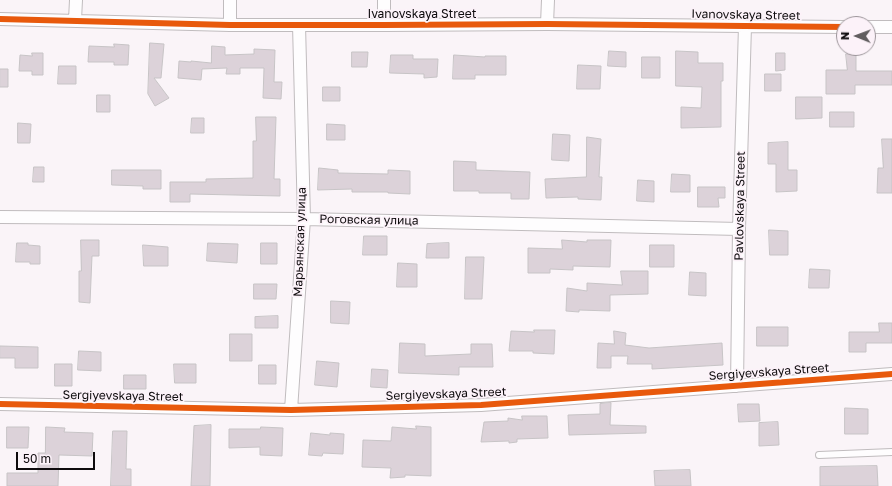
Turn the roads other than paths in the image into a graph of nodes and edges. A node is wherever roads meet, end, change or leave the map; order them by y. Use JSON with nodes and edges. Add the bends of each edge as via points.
{"nodes":[{"id":1,"x":76,"y":0,"type":"edge"},
{"id":2,"x":230,"y":0,"type":"edge"},
{"id":3,"x":384,"y":0,"type":"edge"},
{"id":4,"x":548,"y":0,"type":"edge"},
{"id":5,"x":0,"y":20,"type":"edge"},
{"id":6,"x":75,"y":20,"type":"junction"},
{"id":7,"x":547,"y":24,"type":"junction"},
{"id":8,"x":230,"y":25,"type":"junction"},
{"id":9,"x":299,"y":25,"type":"junction"},
{"id":10,"x":384,"y":25,"type":"junction"},
{"id":11,"x":745,"y":26,"type":"junction"},
{"id":12,"x":836,"y":27,"type":"edge"},
{"id":13,"x":876,"y":27,"type":"edge"},
{"id":14,"x":892,"y":27,"type":"edge"},
{"id":15,"x":0,"y":217,"type":"edge"},
{"id":16,"x":304,"y":219,"type":"junction"},
{"id":17,"x":739,"y":229,"type":"junction"},
{"id":18,"x":892,"y":374,"type":"edge"},
{"id":19,"x":737,"y":386,"type":"junction"},
{"id":20,"x":0,"y":404,"type":"edge"},
{"id":21,"x":291,"y":410,"type":"junction"},
{"id":22,"x":892,"y":452,"type":"edge"},
{"id":23,"x":819,"y":455,"type":"dead end"}],
"edges":[{"from":1,"to":6,"type":"street"},
{"from":2,"to":8,"type":"street"},
{"from":3,"to":10,"type":"street"},
{"from":4,"to":7,"type":"street"},
{"from":5,"to":6,"type":"street","name":"Ivanovskaya Street"},
{"from":6,"to":8,"type":"street","name":"Ivanovskaya Street"},
{"from":7,"to":10,"type":"street","name":"Ivanovskaya Street"},
{"from":7,"to":11,"type":"street","name":"Ivanovskaya Street"},
{"from":8,"to":9,"type":"street","name":"Ivanovskaya Street"},
{"from":9,"to":10,"type":"street","name":"Ivanovskaya Street"},
{"from":9,"to":16,"type":"street","name":"Марьянская улица"},
{"from":11,"to":12,"type":"street","name":"Ivanovskaya Street"},
{"from":11,"to":17,"type":"street","name":"Pavlovskaya Street"},
{"from":13,"to":14,"type":"street"},
{"from":15,"to":16,"type":"street","name":"Роговская улица"},
{"from":16,"to":17,"type":"street","name":"Роговская улица"},
{"from":16,"to":21,"type":"street","name":"Марьянская улица"},
{"from":17,"to":19,"type":"street","name":"Pavlovskaya Street"},
{"from":18,"to":19,"type":"street","name":"Sergiyevskaya Street"},
{"from":19,"to":21,"type":"street","name":"Sergiyevskaya Street","via":[[481,405]]},
{"from":20,"to":21,"type":"street","name":"Sergiyevskaya Street"},
{"from":22,"to":23,"type":"lane"}]}
